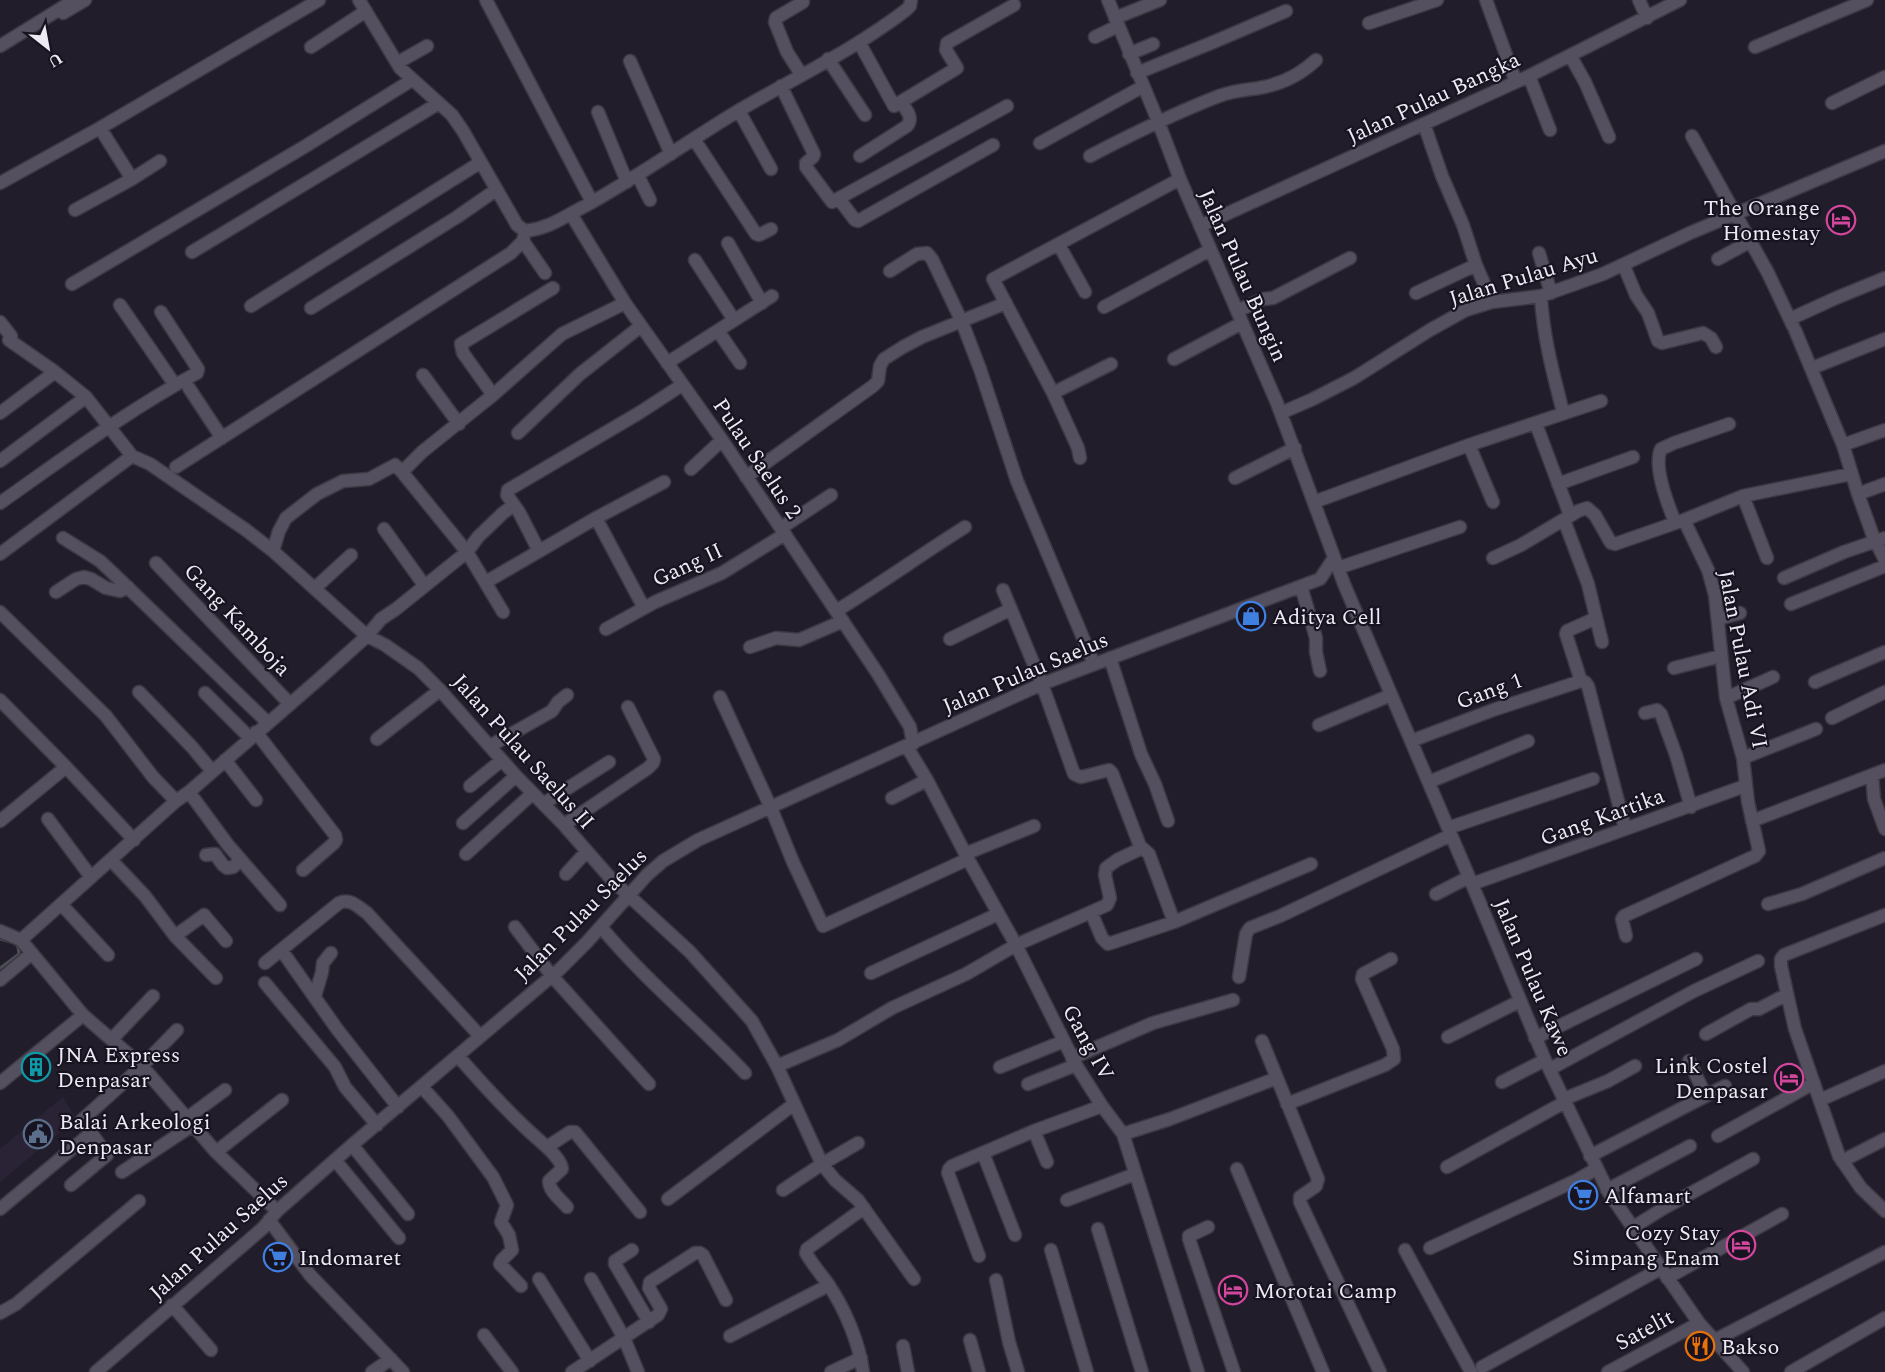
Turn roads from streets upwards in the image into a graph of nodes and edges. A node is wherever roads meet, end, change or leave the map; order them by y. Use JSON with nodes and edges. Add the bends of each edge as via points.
{"nodes":[{"id":1,"x":69,"y":0,"type":"edge"},
{"id":2,"x":85,"y":0,"type":"edge"},
{"id":3,"x":319,"y":0,"type":"edge"},
{"id":4,"x":486,"y":0,"type":"edge"},
{"id":5,"x":911,"y":0,"type":"edge"},
{"id":6,"x":1108,"y":0,"type":"edge"},
{"id":7,"x":1160,"y":0,"type":"edge"},
{"id":8,"x":1437,"y":0,"type":"edge"},
{"id":9,"x":1486,"y":0,"type":"edge"},
{"id":10,"x":1639,"y":0,"type":"edge"},
{"id":11,"x":1680,"y":0,"type":"edge"},
{"id":12,"x":1867,"y":0,"type":"edge"},
{"id":13,"x":803,"y":2,"type":"dead end"},
{"id":14,"x":1014,"y":5,"type":"dead end"},
{"id":15,"x":362,"y":6,"type":"edge"},
{"id":16,"x":1286,"y":11,"type":"dead end"},
{"id":17,"x":1647,"y":18,"type":"junction"},
{"id":18,"x":1117,"y":22,"type":"junction"},
{"id":19,"x":1369,"y":23,"type":"dead end"},
{"id":20,"x":38,"y":29,"type":"dead end"},
{"id":21,"x":1095,"y":37,"type":"dead end"},
{"id":22,"x":859,"y":42,"type":"junction"},
{"id":23,"x":1153,"y":44,"type":"dead end"},
{"id":24,"x":0,"y":46,"type":"edge"},
{"id":25,"x":427,"y":46,"type":"dead end"},
{"id":26,"x":311,"y":47,"type":"dead end"},
{"id":27,"x":1755,"y":47,"type":"dead end"},
{"id":28,"x":1129,"y":54,"type":"junction"},
{"id":29,"x":1570,"y":57,"type":"junction"},
{"id":30,"x":828,"y":59,"type":"junction"},
{"id":31,"x":1316,"y":60,"type":"dead end"},
{"id":32,"x":630,"y":61,"type":"dead end"},
{"id":33,"x":397,"y":63,"type":"junction"},
{"id":34,"x":1137,"y":73,"type":"junction"},
{"id":35,"x":801,"y":75,"type":"junction"},
{"id":36,"x":1529,"y":76,"type":"junction"},
{"id":37,"x":1885,"y":77,"type":"edge"},
{"id":38,"x":412,"y":80,"type":"junction"},
{"id":39,"x":1516,"y":82,"type":"junction"},
{"id":40,"x":781,"y":87,"type":"junction"},
{"id":41,"x":1142,"y":87,"type":"junction"},
{"id":42,"x":901,"y":102,"type":"junction"},
{"id":43,"x":1832,"y":103,"type":"dead end"},
{"id":44,"x":439,"y":104,"type":"junction"},
{"id":45,"x":1007,"y":106,"type":"dead end"},
{"id":46,"x":739,"y":111,"type":"junction"},
{"id":47,"x":598,"y":112,"type":"dead end"},
{"id":48,"x":865,"y":115,"type":"dead end"},
{"id":49,"x":1158,"y":121,"type":"junction"},
{"id":50,"x":1424,"y":124,"type":"junction"},
{"id":51,"x":100,"y":128,"type":"junction"},
{"id":52,"x":1550,"y":130,"type":"dead end"},
{"id":53,"x":1692,"y":136,"type":"dead end"},
{"id":54,"x":1609,"y":137,"type":"dead end"},
{"id":55,"x":694,"y":139,"type":"junction"},
{"id":56,"x":1040,"y":143,"type":"dead end"},
{"id":57,"x":993,"y":145,"type":"dead end"},
{"id":58,"x":1885,"y":151,"type":"edge"},
{"id":59,"x":671,"y":154,"type":"junction"},
{"id":60,"x":860,"y":156,"type":"dead end"},
{"id":61,"x":1090,"y":156,"type":"dead end"},
{"id":62,"x":160,"y":161,"type":"dead end"},
{"id":63,"x":481,"y":162,"type":"junction"},
{"id":64,"x":771,"y":169,"type":"dead end"},
{"id":65,"x":132,"y":178,"type":"junction"},
{"id":66,"x":633,"y":179,"type":"junction"},
{"id":67,"x":1180,"y":179,"type":"junction"},
{"id":68,"x":0,"y":183,"type":"edge"},
{"id":69,"x":496,"y":190,"type":"junction"},
{"id":70,"x":839,"y":199,"type":"junction"},
{"id":71,"x":650,"y":200,"type":"dead end"},
{"id":72,"x":592,"y":202,"type":"junction"},
{"id":73,"x":75,"y":210,"type":"dead end"},
{"id":74,"x":571,"y":214,"type":"junction"},
{"id":75,"x":1736,"y":215,"type":"junction"},
{"id":76,"x":1200,"y":226,"type":"junction"},
{"id":77,"x":771,"y":229,"type":"dead end"},
{"id":78,"x":524,"y":236,"type":"junction"},
{"id":79,"x":1751,"y":241,"type":"junction"},
{"id":80,"x":728,"y":243,"type":"dead end"},
{"id":81,"x":1059,"y":245,"type":"junction"},
{"id":82,"x":1210,"y":250,"type":"junction"},
{"id":83,"x":192,"y":252,"type":"dead end"},
{"id":84,"x":1539,"y":253,"type":"dead end"},
{"id":85,"x":1350,"y":258,"type":"dead end"},
{"id":86,"x":1718,"y":259,"type":"dead end"},
{"id":87,"x":695,"y":260,"type":"dead end"},
{"id":88,"x":1476,"y":265,"type":"junction"},
{"id":89,"x":1624,"y":266,"type":"junction"},
{"id":90,"x":890,"y":271,"type":"dead end"},
{"id":91,"x":545,"y":273,"type":"dead end"},
{"id":92,"x":1885,"y":278,"type":"edge"},
{"id":93,"x":72,"y":284,"type":"dead end"},
{"id":94,"x":553,"y":288,"type":"dead end"},
{"id":95,"x":1085,"y":292,"type":"dead end"},
{"id":96,"x":1416,"y":293,"type":"dead end"},
{"id":97,"x":1546,"y":294,"type":"junction"},
{"id":98,"x":1492,"y":302,"type":"junction"},
{"id":99,"x":625,"y":303,"type":"junction"},
{"id":100,"x":1006,"y":303,"type":"junction"},
{"id":101,"x":120,"y":305,"type":"dead end"},
{"id":102,"x":251,"y":306,"type":"dead end"},
{"id":103,"x":1104,"y":307,"type":"dead end"},
{"id":104,"x":311,"y":308,"type":"dead end"},
{"id":105,"x":1237,"y":311,"type":"junction"},
{"id":106,"x":161,"y":312,"type":"dead end"},
{"id":107,"x":734,"y":320,"type":"junction"},
{"id":108,"x":0,"y":322,"type":"edge"},
{"id":109,"x":962,"y":322,"type":"junction"},
{"id":110,"x":1242,"y":323,"type":"junction"},
{"id":111,"x":1793,"y":325,"type":"junction"},
{"id":112,"x":641,"y":326,"type":"junction"},
{"id":113,"x":718,"y":331,"type":"junction"},
{"id":114,"x":1885,"y":339,"type":"edge"},
{"id":115,"x":4,"y":343,"type":"edge"},
{"id":116,"x":1716,"y":347,"type":"dead end"},
{"id":117,"x":1174,"y":359,"type":"dead end"},
{"id":118,"x":667,"y":363,"type":"junction"},
{"id":119,"x":740,"y":363,"type":"dead end"},
{"id":120,"x":1111,"y":364,"type":"dead end"},
{"id":121,"x":1812,"y":368,"type":"junction"},
{"id":122,"x":55,"y":372,"type":"junction"},
{"id":123,"x":423,"y":375,"type":"dead end"},
{"id":124,"x":175,"y":385,"type":"junction"},
{"id":125,"x":682,"y":385,"type":"junction"},
{"id":126,"x":189,"y":388,"type":"dead end"},
{"id":127,"x":1053,"y":393,"type":"junction"},
{"id":128,"x":493,"y":395,"type":"junction"},
{"id":129,"x":86,"y":397,"type":"junction"},
{"id":130,"x":1601,"y":400,"type":"dead end"},
{"id":131,"x":1563,"y":412,"type":"junction"},
{"id":132,"x":1281,"y":413,"type":"junction"},
{"id":133,"x":0,"y":414,"type":"edge"},
{"id":134,"x":459,"y":424,"type":"junction"},
{"id":135,"x":1536,"y":424,"type":"junction"},
{"id":136,"x":1728,"y":424,"type":"dead end"},
{"id":137,"x":108,"y":427,"type":"junction"},
{"id":138,"x":1885,"y":430,"type":"edge"},
{"id":139,"x":518,"y":433,"type":"dead end"},
{"id":140,"x":222,"y":438,"type":"junction"},
{"id":141,"x":722,"y":440,"type":"junction"},
{"id":142,"x":1469,"y":445,"type":"junction"},
{"id":143,"x":1843,"y":445,"type":"junction"},
{"id":144,"x":1295,"y":448,"type":"junction"},
{"id":145,"x":132,"y":456,"type":"junction"},
{"id":146,"x":1633,"y":457,"type":"dead end"},
{"id":147,"x":1080,"y":458,"type":"dead end"},
{"id":148,"x":0,"y":461,"type":"edge"},
{"id":149,"x":176,"y":467,"type":"dead end"},
{"id":150,"x":691,"y":469,"type":"dead end"},
{"id":151,"x":402,"y":472,"type":"junction"},
{"id":152,"x":1851,"y":474,"type":"junction"},
{"id":153,"x":746,"y":477,"type":"junction"},
{"id":154,"x":1235,"y":478,"type":"dead end"},
{"id":155,"x":664,"y":482,"type":"dead end"},
{"id":156,"x":1558,"y":484,"type":"junction"},
{"id":157,"x":1885,"y":484,"type":"edge"},
{"id":158,"x":1858,"y":494,"type":"junction"},
{"id":159,"x":831,"y":495,"type":"dead end"},
{"id":160,"x":1743,"y":496,"type":"junction"},
{"id":161,"x":1314,"y":502,"type":"junction"},
{"id":162,"x":1493,"y":502,"type":"dead end"},
{"id":163,"x":0,"y":503,"type":"edge"},
{"id":164,"x":514,"y":505,"type":"junction"},
{"id":165,"x":596,"y":518,"type":"junction"},
{"id":166,"x":1567,"y":518,"type":"junction"},
{"id":167,"x":1679,"y":521,"type":"junction"},
{"id":168,"x":965,"y":527,"type":"dead end"},
{"id":169,"x":1460,"y":527,"type":"dead end"},
{"id":170,"x":384,"y":529,"type":"dead end"},
{"id":171,"x":783,"y":531,"type":"junction"},
{"id":172,"x":63,"y":538,"type":"dead end"},
{"id":173,"x":1880,"y":540,"type":"edge"},
{"id":174,"x":273,"y":551,"type":"junction"},
{"id":175,"x":538,"y":551,"type":"junction"},
{"id":176,"x":467,"y":552,"type":"junction"},
{"id":177,"x":0,"y":554,"type":"edge"},
{"id":178,"x":351,"y":555,"type":"dead end"},
{"id":179,"x":1493,"y":558,"type":"dead end"},
{"id":180,"x":1767,"y":558,"type":"dead end"},
{"id":181,"x":1885,"y":560,"type":"edge"},
{"id":182,"x":156,"y":563,"type":"dead end"},
{"id":183,"x":1336,"y":563,"type":"junction"},
{"id":184,"x":1885,"y":566,"type":"edge"},
{"id":185,"x":1784,"y":578,"type":"dead end"},
{"id":186,"x":1320,"y":579,"type":"junction"},
{"id":187,"x":486,"y":582,"type":"junction"},
{"id":188,"x":1344,"y":584,"type":"junction"},
{"id":189,"x":424,"y":585,"type":"junction"},
{"id":190,"x":1301,"y":586,"type":"junction"},
{"id":191,"x":128,"y":587,"type":"junction"},
{"id":192,"x":315,"y":588,"type":"junction"},
{"id":193,"x":1003,"y":590,"type":"dead end"},
{"id":194,"x":56,"y":592,"type":"dead end"},
{"id":195,"x":1791,"y":604,"type":"dead end"},
{"id":196,"x":644,"y":608,"type":"junction"},
{"id":197,"x":1011,"y":609,"type":"junction"},
{"id":198,"x":0,"y":612,"type":"edge"},
{"id":199,"x":503,"y":612,"type":"dead end"},
{"id":200,"x":1740,"y":613,"type":"dead end"},
{"id":201,"x":839,"y":616,"type":"junction"},
{"id":202,"x":1596,"y":618,"type":"junction"},
{"id":203,"x":1718,"y":619,"type":"junction"},
{"id":204,"x":606,"y":629,"type":"dead end"},
{"id":205,"x":367,"y":636,"type":"junction"},
{"id":206,"x":950,"y":639,"type":"dead end"},
{"id":207,"x":1602,"y":642,"type":"dead end"},
{"id":208,"x":750,"y":647,"type":"dead end"},
{"id":209,"x":1885,"y":652,"type":"edge"},
{"id":210,"x":1721,"y":657,"type":"junction"},
{"id":211,"x":1110,"y":658,"type":"junction"},
{"id":212,"x":1094,"y":664,"type":"junction"},
{"id":213,"x":1674,"y":669,"type":"dead end"},
{"id":214,"x":1320,"y":671,"type":"dead end"},
{"id":215,"x":1773,"y":677,"type":"dead end"},
{"id":216,"x":1581,"y":681,"type":"junction"},
{"id":217,"x":1815,"y":682,"type":"dead end"},
{"id":218,"x":1042,"y":684,"type":"junction"},
{"id":219,"x":440,"y":690,"type":"junction"},
{"id":220,"x":139,"y":692,"type":"dead end"},
{"id":221,"x":1885,"y":692,"type":"edge"},
{"id":222,"x":205,"y":693,"type":"dead end"},
{"id":223,"x":567,"y":695,"type":"dead end"},
{"id":224,"x":1391,"y":695,"type":"junction"},
{"id":225,"x":720,"y":697,"type":"dead end"},
{"id":226,"x":1726,"y":698,"type":"junction"},
{"id":227,"x":0,"y":700,"type":"edge"},
{"id":228,"x":289,"y":703,"type":"junction"},
{"id":229,"x":628,"y":707,"type":"dead end"},
{"id":230,"x":1645,"y":713,"type":"dead end"},
{"id":231,"x":1832,"y":718,"type":"dead end"},
{"id":232,"x":267,"y":722,"type":"junction"},
{"id":233,"x":1319,"y":725,"type":"dead end"},
{"id":234,"x":910,"y":727,"type":"junction"},
{"id":235,"x":1816,"y":729,"type":"dead end"},
{"id":236,"x":253,"y":735,"type":"junction"},
{"id":237,"x":927,"y":737,"type":"junction"},
{"id":238,"x":377,"y":739,"type":"dead end"},
{"id":239,"x":1411,"y":741,"type":"junction"},
{"id":240,"x":1528,"y":741,"type":"dead end"},
{"id":241,"x":910,"y":745,"type":"junction"},
{"id":242,"x":490,"y":746,"type":"junction"},
{"id":243,"x":1743,"y":758,"type":"junction"},
{"id":244,"x":225,"y":759,"type":"junction"},
{"id":245,"x":502,"y":760,"type":"junction"},
{"id":246,"x":609,"y":762,"type":"dead end"},
{"id":247,"x":66,"y":766,"type":"junction"},
{"id":248,"x":1885,"y":770,"type":"edge"},
{"id":249,"x":212,"y":771,"type":"junction"},
{"id":250,"x":1872,"y":775,"type":"junction"},
{"id":251,"x":516,"y":776,"type":"junction"},
{"id":252,"x":1593,"y":779,"type":"dead end"},
{"id":253,"x":927,"y":780,"type":"junction"},
{"id":254,"x":1429,"y":782,"type":"junction"},
{"id":255,"x":470,"y":786,"type":"dead end"},
{"id":256,"x":1745,"y":786,"type":"junction"},
{"id":257,"x":189,"y":792,"type":"junction"},
{"id":258,"x":532,"y":794,"type":"junction"},
{"id":259,"x":892,"y":798,"type":"dead end"},
{"id":260,"x":256,"y":800,"type":"dead end"},
{"id":261,"x":176,"y":801,"type":"junction"},
{"id":262,"x":543,"y":804,"type":"junction"},
{"id":263,"x":1691,"y":807,"type":"junction"},
{"id":264,"x":771,"y":808,"type":"junction"},
{"id":265,"x":48,"y":819,"type":"dead end"},
{"id":266,"x":0,"y":821,"type":"edge"},
{"id":267,"x":1752,"y":821,"type":"junction"},
{"id":268,"x":1168,"y":822,"type":"dead end"},
{"id":269,"x":463,"y":823,"type":"dead end"},
{"id":270,"x":564,"y":825,"type":"junction"},
{"id":271,"x":1034,"y":826,"type":"dead end"},
{"id":272,"x":1625,"y":828,"type":"junction"},
{"id":273,"x":1885,"y":829,"type":"edge"},
{"id":274,"x":1449,"y":831,"type":"junction"},
{"id":275,"x":134,"y":840,"type":"junction"},
{"id":276,"x":1140,"y":846,"type":"junction"},
{"id":277,"x":587,"y":851,"type":"junction"},
{"id":278,"x":466,"y":854,"type":"dead end"},
{"id":279,"x":206,"y":855,"type":"dead end"},
{"id":280,"x":966,"y":857,"type":"junction"},
{"id":281,"x":1885,"y":858,"type":"edge"},
{"id":282,"x":111,"y":860,"type":"junction"},
{"id":283,"x":241,"y":860,"type":"junction"},
{"id":284,"x":1311,"y":864,"type":"dead end"},
{"id":285,"x":303,"y":870,"type":"dead end"},
{"id":286,"x":566,"y":874,"type":"dead end"},
{"id":287,"x":91,"y":877,"type":"junction"},
{"id":288,"x":1471,"y":881,"type":"junction"},
{"id":289,"x":1436,"y":894,"type":"dead end"},
{"id":290,"x":629,"y":895,"type":"junction"},
{"id":291,"x":61,"y":904,"type":"junction"},
{"id":292,"x":280,"y":904,"type":"dead end"},
{"id":293,"x":1768,"y":904,"type":"dead end"},
{"id":294,"x":1091,"y":912,"type":"junction"},
{"id":295,"x":998,"y":914,"type":"junction"},
{"id":296,"x":1885,"y":915,"type":"edge"},
{"id":297,"x":1174,"y":922,"type":"junction"},
{"id":298,"x":515,"y":927,"type":"dead end"},
{"id":299,"x":601,"y":927,"type":"junction"},
{"id":300,"x":0,"y":930,"type":"edge"},
{"id":301,"x":175,"y":936,"type":"junction"},
{"id":302,"x":1626,"y":936,"type":"dead end"},
{"id":303,"x":21,"y":940,"type":"junction"},
{"id":304,"x":226,"y":941,"type":"dead end"},
{"id":305,"x":1016,"y":945,"type":"junction"},
{"id":306,"x":282,"y":951,"type":"junction"},
{"id":307,"x":32,"y":953,"type":"junction"},
{"id":308,"x":331,"y":953,"type":"dead end"},
{"id":309,"x":108,"y":955,"type":"dead end"},
{"id":310,"x":1696,"y":959,"type":"dead end"},
{"id":311,"x":1390,"y":960,"type":"dead end"},
{"id":312,"x":1758,"y":961,"type":"dead end"},
{"id":313,"x":265,"y":963,"type":"dead end"},
{"id":314,"x":871,"y":973,"type":"dead end"},
{"id":315,"x":552,"y":976,"type":"junction"},
{"id":316,"x":1239,"y":977,"type":"dead end"},
{"id":317,"x":216,"y":978,"type":"dead end"},
{"id":318,"x":0,"y":980,"type":"edge"},
{"id":319,"x":265,"y":982,"type":"dead end"},
{"id":320,"x":153,"y":996,"type":"dead end"},
{"id":321,"x":315,"y":996,"type":"junction"},
{"id":322,"x":1788,"y":998,"type":"junction"},
{"id":323,"x":1233,"y":1000,"type":"dead end"},
{"id":324,"x":1520,"y":1001,"type":"junction"},
{"id":325,"x":83,"y":1015,"type":"junction"},
{"id":326,"x":177,"y":1030,"type":"dead end"},
{"id":327,"x":1706,"y":1034,"type":"dead end"},
{"id":328,"x":480,"y":1036,"type":"junction"},
{"id":329,"x":1448,"y":1037,"type":"dead end"},
{"id":330,"x":1535,"y":1038,"type":"junction"},
{"id":331,"x":112,"y":1039,"type":"junction"},
{"id":332,"x":1064,"y":1041,"type":"junction"},
{"id":333,"x":1262,"y":1041,"type":"dead end"},
{"id":334,"x":458,"y":1056,"type":"junction"},
{"id":335,"x":1074,"y":1061,"type":"junction"},
{"id":336,"x":1689,"y":1061,"type":"dead end"},
{"id":337,"x":1547,"y":1065,"type":"junction"},
{"id":338,"x":142,"y":1066,"type":"junction"},
{"id":339,"x":777,"y":1066,"type":"junction"},
{"id":340,"x":1635,"y":1066,"type":"dead end"},
{"id":341,"x":1000,"y":1067,"type":"dead end"},
{"id":342,"x":1885,"y":1071,"type":"edge"},
{"id":343,"x":745,"y":1073,"type":"dead end"},
{"id":344,"x":1277,"y":1078,"type":"junction"},
{"id":345,"x":1502,"y":1082,"type":"dead end"},
{"id":346,"x":0,"y":1083,"type":"edge"},
{"id":347,"x":1814,"y":1083,"type":"junction"},
{"id":348,"x":649,"y":1084,"type":"dead end"},
{"id":349,"x":1028,"y":1084,"type":"dead end"},
{"id":350,"x":1725,"y":1086,"type":"dead end"},
{"id":351,"x":422,"y":1087,"type":"junction"},
{"id":352,"x":225,"y":1090,"type":"dead end"},
{"id":353,"x":1706,"y":1096,"type":"junction"},
{"id":354,"x":282,"y":1100,"type":"dead end"},
{"id":355,"x":1820,"y":1100,"type":"junction"},
{"id":356,"x":1564,"y":1101,"type":"junction"},
{"id":357,"x":794,"y":1104,"type":"junction"},
{"id":358,"x":1287,"y":1104,"type":"junction"},
{"id":359,"x":1102,"y":1106,"type":"junction"},
{"id":360,"x":398,"y":1107,"type":"junction"},
{"id":361,"x":190,"y":1122,"type":"junction"},
{"id":362,"x":377,"y":1125,"type":"junction"},
{"id":363,"x":1034,"y":1131,"type":"junction"},
{"id":364,"x":91,"y":1133,"type":"junction"},
{"id":365,"x":1123,"y":1134,"type":"junction"},
{"id":366,"x":1718,"y":1136,"type":"dead end"},
{"id":367,"x":1885,"y":1139,"type":"edge"},
{"id":368,"x":858,"y":1143,"type":"dead end"},
{"id":369,"x":352,"y":1145,"type":"junction"},
{"id":370,"x":1690,"y":1146,"type":"dead end"},
{"id":371,"x":547,"y":1147,"type":"junction"},
{"id":372,"x":216,"y":1152,"type":"junction"},
{"id":373,"x":983,"y":1153,"type":"junction"},
{"id":374,"x":1590,"y":1156,"type":"junction"},
{"id":375,"x":1754,"y":1159,"type":"dead end"},
{"id":376,"x":335,"y":1160,"type":"junction"},
{"id":377,"x":1047,"y":1161,"type":"dead end"},
{"id":378,"x":1842,"y":1161,"type":"junction"},
{"id":379,"x":822,"y":1164,"type":"junction"},
{"id":380,"x":1447,"y":1167,"type":"dead end"},
{"id":381,"x":1238,"y":1168,"type":"dead end"},
{"id":382,"x":1596,"y":1169,"type":"junction"},
{"id":383,"x":122,"y":1172,"type":"dead end"},
{"id":384,"x":1135,"y":1174,"type":"junction"},
{"id":385,"x":71,"y":1185,"type":"dead end"},
{"id":386,"x":783,"y":1190,"type":"dead end"},
{"id":387,"x":1607,"y":1190,"type":"junction"},
{"id":388,"x":668,"y":1199,"type":"dead end"},
{"id":389,"x":139,"y":1200,"type":"dead end"},
{"id":390,"x":1067,"y":1200,"type":"dead end"},
{"id":391,"x":567,"y":1207,"type":"dead end"},
{"id":392,"x":864,"y":1208,"type":"junction"},
{"id":393,"x":0,"y":1209,"type":"edge"},
{"id":394,"x":1885,"y":1211,"type":"edge"},
{"id":395,"x":640,"y":1212,"type":"dead end"},
{"id":396,"x":408,"y":1214,"type":"dead end"},
{"id":397,"x":1782,"y":1214,"type":"dead end"},
{"id":398,"x":273,"y":1215,"type":"junction"},
{"id":399,"x":1208,"y":1227,"type":"dead end"},
{"id":400,"x":1632,"y":1228,"type":"junction"},
{"id":401,"x":1098,"y":1229,"type":"dead end"},
{"id":402,"x":1015,"y":1235,"type":"dead end"},
{"id":403,"x":399,"y":1238,"type":"dead end"},
{"id":404,"x":1430,"y":1248,"type":"dead end"},
{"id":405,"x":632,"y":1250,"type":"dead end"},
{"id":406,"x":1051,"y":1250,"type":"dead end"},
{"id":407,"x":1405,"y":1250,"type":"dead end"},
{"id":408,"x":1885,"y":1252,"type":"edge"},
{"id":409,"x":979,"y":1256,"type":"dead end"},
{"id":410,"x":1664,"y":1273,"type":"junction"},
{"id":411,"x":539,"y":1279,"type":"dead end"},
{"id":412,"x":591,"y":1279,"type":"dead end"},
{"id":413,"x":914,"y":1279,"type":"dead end"},
{"id":414,"x":996,"y":1280,"type":"dead end"},
{"id":415,"x":829,"y":1285,"type":"junction"},
{"id":416,"x":521,"y":1286,"type":"dead end"},
{"id":417,"x":726,"y":1300,"type":"dead end"},
{"id":418,"x":172,"y":1305,"type":"junction"},
{"id":419,"x":0,"y":1313,"type":"edge"},
{"id":420,"x":1885,"y":1318,"type":"edge"},
{"id":421,"x":649,"y":1322,"type":"junction"},
{"id":422,"x":1699,"y":1323,"type":"junction"},
{"id":423,"x":484,"y":1335,"type":"dead end"},
{"id":424,"x":729,"y":1336,"type":"dead end"},
{"id":425,"x":624,"y":1338,"type":"junction"},
{"id":426,"x":970,"y":1340,"type":"dead end"},
{"id":427,"x":1715,"y":1340,"type":"junction"},
{"id":428,"x":903,"y":1346,"type":"dead end"},
{"id":429,"x":211,"y":1350,"type":"dead end"},
{"id":430,"x":861,"y":1358,"type":"junction"},
{"id":431,"x":391,"y":1359,"type":"junction"},
{"id":432,"x":590,"y":1361,"type":"junction"},
{"id":433,"x":1476,"y":1370,"type":"edge"},
{"id":434,"x":1615,"y":1370,"type":"edge"},
{"id":435,"x":96,"y":1372,"type":"edge"},
{"id":436,"x":372,"y":1372,"type":"edge"},
{"id":437,"x":403,"y":1372,"type":"edge"},
{"id":438,"x":512,"y":1372,"type":"edge"},
{"id":439,"x":572,"y":1372,"type":"edge"},
{"id":440,"x":638,"y":1372,"type":"edge"},
{"id":441,"x":831,"y":1372,"type":"edge"},
{"id":442,"x":863,"y":1372,"type":"edge"},
{"id":443,"x":908,"y":1372,"type":"edge"},
{"id":444,"x":979,"y":1372,"type":"edge"},
{"id":445,"x":1018,"y":1372,"type":"edge"},
{"id":446,"x":1088,"y":1372,"type":"edge"},
{"id":447,"x":1142,"y":1372,"type":"edge"},
{"id":448,"x":1198,"y":1372,"type":"edge"},
{"id":449,"x":1234,"y":1372,"type":"edge"},
{"id":450,"x":1323,"y":1372,"type":"edge"},
{"id":451,"x":1380,"y":1372,"type":"edge"},
{"id":452,"x":1743,"y":1372,"type":"edge"},
{"id":453,"x":1791,"y":1372,"type":"edge"}],
"edges":[{"from":1,"to":24,"type":"street","via":[[57,12]]},
{"from":2,"to":20,"type":"street"},
{"from":3,"to":51,"type":"street"},
{"from":4,"to":72,"type":"street"},
{"from":5,"to":22,"type":"street","via":[[906,10]]},
{"from":6,"to":18,"type":"street","name":"Jalan Pulau Bungin"},
{"from":7,"to":18,"type":"street"},
{"from":8,"to":19,"type":"street"},
{"from":9,"to":39,"type":"street"},
{"from":10,"to":17,"type":"street"},
{"from":11,"to":17,"type":"street","name":"Jalan Pulau Bangka"},
{"from":12,"to":27,"type":"street"},
{"from":13,"to":35,"type":"street","via":[[775,20]]},
{"from":14,"to":42,"type":"street","via":[[948,43],[946,50],[957,68]]},
{"from":15,"to":26,"type":"street"},
{"from":15,"to":33,"type":"street"},
{"from":16,"to":34,"type":"street"},
{"from":17,"to":29,"type":"street","name":"Jalan Pulau Bangka"},
{"from":18,"to":21,"type":"street"},
{"from":18,"to":28,"type":"street","name":"Jalan Pulau Bungin"},
{"from":22,"to":30,"type":"street"},
{"from":22,"to":42,"type":"street","via":[[892,105]]},
{"from":23,"to":28,"type":"street"},
{"from":25,"to":33,"type":"street"},
{"from":28,"to":34,"type":"street","name":"Jalan Pulau Bungin"},
{"from":29,"to":36,"type":"street","name":"Jalan Pulau Bangka"},
{"from":29,"to":54,"type":"street"},
{"from":30,"to":35,"type":"street"},
{"from":30,"to":48,"type":"street"},
{"from":31,"to":49,"type":"street","via":[[1285,81],[1232,91]]},
{"from":32,"to":59,"type":"street"},
{"from":33,"to":38,"type":"street"},
{"from":34,"to":41,"type":"street","name":"Jalan Pulau Bungin"},
{"from":35,"to":40,"type":"street"},
{"from":36,"to":39,"type":"street","name":"Jalan Pulau Bangka"},
{"from":36,"to":52,"type":"street"},
{"from":37,"to":43,"type":"street"},
{"from":38,"to":44,"type":"street"},
{"from":38,"to":93,"type":"street"},
{"from":39,"to":50,"type":"street","name":"Jalan Pulau Bangka"},
{"from":40,"to":46,"type":"street"},
{"from":40,"to":70,"type":"street","via":[[814,154],[806,167],[830,201]]},
{"from":41,"to":49,"type":"street","name":"Jalan Pulau Bungin"},
{"from":41,"to":56,"type":"street"},
{"from":42,"to":60,"type":"street","via":[[910,117],[907,126]]},
{"from":44,"to":63,"type":"street","via":[[452,115]]},
{"from":44,"to":83,"type":"street"},
{"from":45,"to":70,"type":"street"},
{"from":46,"to":55,"type":"street"},
{"from":46,"to":64,"type":"street"},
{"from":47,"to":66,"type":"street"},
{"from":49,"to":61,"type":"street"},
{"from":49,"to":67,"type":"street","name":"Jalan Pulau Bungin"},
{"from":50,"to":76,"type":"street","name":"Jalan Pulau Bangka"},
{"from":50,"to":88,"type":"street"},
{"from":51,"to":65,"type":"street"},
{"from":51,"to":68,"type":"street"},
{"from":53,"to":75,"type":"street"},
{"from":55,"to":59,"type":"street"},
{"from":55,"to":77,"type":"street","via":[[756,234]]},
{"from":57,"to":70,"type":"street","via":[[858,221]]},
{"from":58,"to":75,"type":"street","name":"Jalan Pulau Ayu"},
{"from":59,"to":66,"type":"street"},
{"from":62,"to":65,"type":"street"},
{"from":63,"to":69,"type":"street"},
{"from":63,"to":102,"type":"street"},
{"from":65,"to":73,"type":"street"},
{"from":66,"to":71,"type":"street"},
{"from":66,"to":72,"type":"street"},
{"from":67,"to":76,"type":"street","name":"Jalan Pulau Bungin"},
{"from":67,"to":81,"type":"street"},
{"from":69,"to":78,"type":"street"},
{"from":69,"to":104,"type":"street"},
{"from":72,"to":74,"type":"street"},
{"from":74,"to":78,"type":"street"},
{"from":74,"to":99,"type":"street","name":"Pulau Saelus 2"},
{"from":75,"to":79,"type":"street"},
{"from":75,"to":89,"type":"street","name":"Jalan Pulau Ayu"},
{"from":76,"to":82,"type":"street","name":"Jalan Pulau Bungin"},
{"from":78,"to":91,"type":"street"},
{"from":78,"to":140,"type":"street","via":[[502,259]]},
{"from":79,"to":86,"type":"street"},
{"from":79,"to":111,"type":"street"},
{"from":80,"to":107,"type":"street","via":[[767,300]]},
{"from":81,"to":95,"type":"street"},
{"from":81,"to":100,"type":"street","via":[[993,279]]},
{"from":82,"to":103,"type":"street"},
{"from":82,"to":105,"type":"street","name":"Jalan Pulau Bungin"},
{"from":84,"to":97,"type":"street"},
{"from":85,"to":105,"type":"street","via":[[1273,298]]},
{"from":87,"to":107,"type":"street"},
{"from":88,"to":96,"type":"street"},
{"from":88,"to":98,"type":"street"},
{"from":89,"to":97,"type":"street","name":"Jalan Pulau Ayu"},
{"from":89,"to":116,"type":"street","via":[[1658,341],[1703,333]]},
{"from":90,"to":109,"type":"street","via":[[917,254],[927,253]]},
{"from":92,"to":111,"type":"street","via":[[1836,298]]},
{"from":94,"to":128,"type":"street","via":[[461,344],[463,353]]},
{"from":97,"to":98,"type":"street","name":"Jalan Pulau Ayu"},
{"from":97,"to":131,"type":"street","via":[[1543,327]]},
{"from":98,"to":132,"type":"street","name":"Jalan Pulau Ayu","via":[[1466,310],[1354,378]]},
{"from":99,"to":112,"type":"street","name":"Pulau Saelus 2"},
{"from":99,"to":128,"type":"street","via":[[562,334]]},
{"from":100,"to":109,"type":"street"},
{"from":100,"to":127,"type":"street"},
{"from":101,"to":124,"type":"street"},
{"from":105,"to":110,"type":"street","name":"Jalan Pulau Bungin"},
{"from":106,"to":124,"type":"street","via":[[198,370]]},
{"from":107,"to":113,"type":"street"},
{"from":108,"to":115,"type":"street","via":[[11,336]]},
{"from":109,"to":153,"type":"street","via":[[922,337],[884,359],[873,386]]},
{"from":109,"to":212,"type":"street","via":[[1017,481]]},
{"from":110,"to":117,"type":"street"},
{"from":110,"to":132,"type":"street","name":"Jalan Pulau Bungin"},
{"from":111,"to":121,"type":"street"},
{"from":112,"to":118,"type":"street","name":"Pulau Saelus 2"},
{"from":112,"to":139,"type":"street","via":[[580,374]]},
{"from":113,"to":118,"type":"street"},
{"from":113,"to":119,"type":"street"},
{"from":114,"to":121,"type":"street"},
{"from":115,"to":122,"type":"street","name":"Jalan Pulau Saelus II"},
{"from":118,"to":125,"type":"street","name":"Pulau Saelus 2"},
{"from":120,"to":127,"type":"street"},
{"from":121,"to":143,"type":"street"},
{"from":122,"to":129,"type":"street","name":"Jalan Pulau Saelus II"},
{"from":122,"to":133,"type":"street"},
{"from":123,"to":134,"type":"street"},
{"from":124,"to":137,"type":"street"},
{"from":125,"to":141,"type":"street","name":"Pulau Saelus 2"},
{"from":125,"to":164,"type":"street","via":[[508,490]]},
{"from":126,"to":140,"type":"street"},
{"from":127,"to":147,"type":"street"},
{"from":128,"to":134,"type":"street"},
{"from":129,"to":137,"type":"street","name":"Jalan Pulau Saelus II"},
{"from":129,"to":148,"type":"street"},
{"from":130,"to":131,"type":"street"},
{"from":131,"to":135,"type":"street"},
{"from":132,"to":144,"type":"street","name":"Jalan Pulau Bungin"},
{"from":134,"to":151,"type":"street"},
{"from":135,"to":142,"type":"street"},
{"from":135,"to":156,"type":"street"},
{"from":136,"to":167,"type":"street","name":"Jalan Pulau Adi VI","via":[[1660,449],[1658,459],[1667,502]]},
{"from":137,"to":145,"type":"street","name":"Jalan Pulau Saelus II"},
{"from":137,"to":163,"type":"street"},
{"from":138,"to":143,"type":"street"},
{"from":140,"to":149,"type":"street"},
{"from":141,"to":150,"type":"street"},
{"from":141,"to":153,"type":"street","name":"Pulau Saelus 2"},
{"from":142,"to":161,"type":"street"},
{"from":142,"to":162,"type":"street"},
{"from":143,"to":152,"type":"street"},
{"from":144,"to":154,"type":"street"},
{"from":144,"to":161,"type":"street","name":"Jalan Pulau Bungin"},
{"from":145,"to":174,"type":"street","name":"Jalan Pulau Saelus II","via":[[150,464]]},
{"from":145,"to":177,"type":"street"},
{"from":146,"to":156,"type":"street"},
{"from":151,"to":174,"type":"street","via":[[394,465],[369,479],[343,481],[316,494],[286,518]]},
{"from":151,"to":176,"type":"street"},
{"from":152,"to":158,"type":"street"},
{"from":152,"to":160,"type":"street"},
{"from":153,"to":171,"type":"street","name":"Pulau Saelus 2"},
{"from":155,"to":165,"type":"street"},
{"from":156,"to":166,"type":"street"},
{"from":157,"to":158,"type":"street"},
{"from":158,"to":173,"type":"street"},
{"from":159,"to":171,"type":"street","name":"Gang II"},
{"from":160,"to":167,"type":"street"},
{"from":160,"to":180,"type":"street"},
{"from":161,"to":183,"type":"street","name":"Jalan Pulau Bungin"},
{"from":164,"to":175,"type":"street"},
{"from":164,"to":176,"type":"street"},
{"from":165,"to":175,"type":"street"},
{"from":165,"to":196,"type":"street"},
{"from":166,"to":167,"type":"street","via":[[1590,509],[1613,544]]},
{"from":166,"to":179,"type":"street"},
{"from":166,"to":202,"type":"street"},
{"from":167,"to":203,"type":"street","name":"Jalan Pulau Adi VI","via":[[1712,582]]},
{"from":168,"to":201,"type":"street"},
{"from":169,"to":183,"type":"street"},
{"from":170,"to":189,"type":"street"},
{"from":171,"to":196,"type":"street","name":"Gang II","via":[[722,573]]},
{"from":171,"to":201,"type":"street","name":"Pulau Saelus 2"},
{"from":172,"to":191,"type":"street","via":[[100,561]]},
{"from":173,"to":181,"type":"street"},
{"from":173,"to":185,"type":"street"},
{"from":174,"to":192,"type":"street","name":"Jalan Pulau Saelus II"},
{"from":175,"to":187,"type":"street"},
{"from":176,"to":187,"type":"street"},
{"from":176,"to":189,"type":"street"},
{"from":178,"to":192,"type":"street"},
{"from":182,"to":228,"type":"street","name":"Gang Kamboja"},
{"from":183,"to":186,"type":"street"},
{"from":183,"to":188,"type":"street","name":"Jalan Pulau Kawe"},
{"from":184,"to":195,"type":"street"},
{"from":186,"to":188,"type":"street"},
{"from":186,"to":190,"type":"street","name":"Jalan Pulau Saelus"},
{"from":187,"to":199,"type":"street"},
{"from":188,"to":224,"type":"street","name":"Jalan Pulau Kawe"},
{"from":189,"to":205,"type":"street","via":[[381,619]]},
{"from":190,"to":211,"type":"street","name":"Jalan Pulau Saelus"},
{"from":190,"to":214,"type":"street","via":[[1316,638]]},
{"from":191,"to":194,"type":"street","via":[[120,591],[106,588],[84,577]]},
{"from":191,"to":232,"type":"street"},
{"from":192,"to":205,"type":"street","name":"Jalan Pulau Saelus II"},
{"from":193,"to":197,"type":"street"},
{"from":196,"to":204,"type":"street","name":"Gang II"},
{"from":197,"to":206,"type":"street"},
{"from":197,"to":218,"type":"street"},
{"from":198,"to":261,"type":"street","via":[[106,716]]},
{"from":200,"to":203,"type":"street"},
{"from":201,"to":208,"type":"street","via":[[799,640],[777,638]]},
{"from":201,"to":234,"type":"street","name":"Pulau Saelus 2"},
{"from":202,"to":207,"type":"street"},
{"from":202,"to":216,"type":"street","via":[[1566,634]]},
{"from":203,"to":210,"type":"street","name":"Jalan Pulau Adi VI"},
{"from":205,"to":219,"type":"street","name":"Jalan Pulau Saelus II","via":[[405,658]]},
{"from":205,"to":228,"type":"street"},
{"from":209,"to":217,"type":"street"},
{"from":210,"to":213,"type":"street"},
{"from":210,"to":226,"type":"street","name":"Jalan Pulau Adi VI"},
{"from":211,"to":212,"type":"street","name":"Jalan Pulau Saelus"},
{"from":211,"to":268,"type":"street"},
{"from":212,"to":218,"type":"street","name":"Jalan Pulau Saelus"},
{"from":215,"to":226,"type":"street"},
{"from":216,"to":239,"type":"street","name":"Gang 1"},
{"from":216,"to":272,"type":"street","via":[[1588,686]]},
{"from":218,"to":237,"type":"street","name":"Jalan Pulau Saelus"},
{"from":218,"to":276,"type":"street","via":[[1074,774],[1081,777],[1111,771]]},
{"from":219,"to":238,"type":"street"},
{"from":219,"to":242,"type":"street","name":"Jalan Pulau Saelus II"},
{"from":220,"to":249,"type":"street"},
{"from":221,"to":231,"type":"street"},
{"from":222,"to":236,"type":"street"},
{"from":223,"to":242,"type":"street","via":[[552,711]]},
{"from":224,"to":233,"type":"street"},
{"from":224,"to":239,"type":"street","name":"Jalan Pulau Kawe"},
{"from":225,"to":264,"type":"street"},
{"from":226,"to":243,"type":"street","name":"Jalan Pulau Adi VI"},
{"from":227,"to":247,"type":"street"},
{"from":228,"to":232,"type":"street"},
{"from":229,"to":270,"type":"street","via":[[653,763]]},
{"from":230,"to":263,"type":"street","via":[[1657,710],[1661,714]]},
{"from":232,"to":236,"type":"street"},
{"from":234,"to":237,"type":"street","name":"Pulau Saelus 2"},
{"from":234,"to":241,"type":"street","name":"Pulau Saelus 2"},
{"from":235,"to":243,"type":"street"},
{"from":236,"to":244,"type":"street"},
{"from":236,"to":285,"type":"street","via":[[335,835],[334,843]]},
{"from":237,"to":241,"type":"street","name":"Jalan Pulau Saelus"},
{"from":239,"to":254,"type":"street","name":"Jalan Pulau Kawe"},
{"from":240,"to":254,"type":"street"},
{"from":241,"to":253,"type":"street","name":"Gang IV"},
{"from":241,"to":264,"type":"street","name":"Jalan Pulau Saelus"},
{"from":242,"to":245,"type":"street","name":"Jalan Pulau Saelus II"},
{"from":243,"to":256,"type":"street","name":"Jalan Pulau Adi VI"},
{"from":244,"to":249,"type":"street"},
{"from":244,"to":260,"type":"street"},
{"from":245,"to":251,"type":"street","name":"Jalan Pulau Saelus II"},
{"from":245,"to":255,"type":"street"},
{"from":246,"to":262,"type":"street"},
{"from":247,"to":266,"type":"street"},
{"from":247,"to":275,"type":"street"},
{"from":248,"to":250,"type":"street"},
{"from":249,"to":257,"type":"street"},
{"from":250,"to":267,"type":"street"},
{"from":250,"to":273,"type":"street","via":[[1874,799]]},
{"from":251,"to":258,"type":"street","name":"Jalan Pulau Saelus II"},
{"from":251,"to":269,"type":"street"},
{"from":252,"to":274,"type":"street"},
{"from":253,"to":259,"type":"street"},
{"from":253,"to":280,"type":"street","name":"Gang IV"},
{"from":254,"to":274,"type":"street","name":"Jalan Pulau Kawe"},
{"from":256,"to":263,"type":"street","name":"Gang Kartika"},
{"from":256,"to":267,"type":"street","name":"Jalan Pulau Adi VI"},
{"from":257,"to":261,"type":"street"},
{"from":257,"to":283,"type":"street"},
{"from":258,"to":262,"type":"street","name":"Jalan Pulau Saelus II"},
{"from":258,"to":278,"type":"street"},
{"from":261,"to":275,"type":"street"},
{"from":262,"to":270,"type":"street","name":"Jalan Pulau Saelus II"},
{"from":263,"to":272,"type":"street","name":"Gang Kartika"},
{"from":264,"to":280,"type":"street","via":[[823,926]]},
{"from":264,"to":290,"type":"street","name":"Jalan Pulau Saelus","via":[[682,849],[655,868]]},
{"from":265,"to":287,"type":"street"},
{"from":267,"to":302,"type":"street","name":"Jalan Pulau Adi VI","via":[[1757,855],[1624,916]]},
{"from":270,"to":277,"type":"street","name":"Jalan Pulau Saelus II"},
{"from":271,"to":280,"type":"street"},
{"from":272,"to":288,"type":"street","name":"Gang Kartika"},
{"from":274,"to":288,"type":"street","name":"Jalan Pulau Kawe"},
{"from":274,"to":316,"type":"street","via":[[1250,928],[1245,934]]},
{"from":275,"to":282,"type":"street"},
{"from":276,"to":294,"type":"street","via":[[1106,868],[1109,902]]},
{"from":276,"to":297,"type":"street","via":[[1149,854]]},
{"from":277,"to":286,"type":"street"},
{"from":277,"to":290,"type":"street","name":"Jalan Pulau Saelus II"},
{"from":279,"to":283,"type":"street","via":[[215,854],[227,868]]},
{"from":280,"to":295,"type":"street","name":"Gang IV"},
{"from":281,"to":293,"type":"street","via":[[1802,894]]},
{"from":282,"to":287,"type":"street"},
{"from":282,"to":301,"type":"street"},
{"from":283,"to":292,"type":"street"},
{"from":284,"to":297,"type":"street"},
{"from":287,"to":291,"type":"street"},
{"from":288,"to":289,"type":"street","name":"Gang Kartika"},
{"from":288,"to":324,"type":"street","name":"Jalan Pulau Kawe"},
{"from":290,"to":299,"type":"street","name":"Jalan Pulau Saelus"},
{"from":290,"to":339,"type":"street","name":"Jalan Pulau Saelus II","via":[[690,952],[740,1007]]},
{"from":291,"to":303,"type":"street"},
{"from":291,"to":309,"type":"street"},
{"from":294,"to":297,"type":"street","via":[[1108,944]]},
{"from":294,"to":305,"type":"street"},
{"from":295,"to":305,"type":"street","name":"Gang IV"},
{"from":295,"to":314,"type":"street"},
{"from":296,"to":322,"type":"street","via":[[1784,955],[1781,966]]},
{"from":298,"to":315,"type":"street"},
{"from":299,"to":315,"type":"street","name":"Jalan Pulau Saelus"},
{"from":299,"to":343,"type":"street"},
{"from":300,"to":303,"type":"street"},
{"from":301,"to":304,"type":"street","via":[[204,915]]},
{"from":301,"to":317,"type":"street"},
{"from":303,"to":307,"type":"street"},
{"from":305,"to":332,"type":"street","name":"Gang IV"},
{"from":305,"to":339,"type":"street","via":[[838,1040]]},
{"from":306,"to":313,"type":"street"},
{"from":306,"to":321,"type":"street"},
{"from":306,"to":328,"type":"street","via":[[339,903],[351,901],[367,913]]},
{"from":307,"to":318,"type":"street"},
{"from":307,"to":325,"type":"street"},
{"from":308,"to":321,"type":"street","via":[[323,963]]},
{"from":310,"to":330,"type":"street"},
{"from":311,"to":358,"type":"street","via":[[1363,974],[1362,979],[1394,1059]]},
{"from":312,"to":337,"type":"street"},
{"from":315,"to":328,"type":"street","name":"Jalan Pulau Saelus"},
{"from":315,"to":348,"type":"street"},
{"from":319,"to":362,"type":"street"},
{"from":320,"to":331,"type":"street"},
{"from":321,"to":360,"type":"street"},
{"from":322,"to":327,"type":"street","via":[[1751,1009]]},
{"from":322,"to":347,"type":"street"},
{"from":323,"to":335,"type":"street","via":[[1153,1023]]},
{"from":324,"to":329,"type":"street"},
{"from":324,"to":330,"type":"street","name":"Jalan Pulau Kawe"},
{"from":325,"to":331,"type":"street"},
{"from":325,"to":346,"type":"street"},
{"from":326,"to":338,"type":"street"},
{"from":328,"to":334,"type":"street","name":"Jalan Pulau Saelus"},
{"from":330,"to":337,"type":"street","name":"Jalan Pulau Kawe"},
{"from":331,"to":338,"type":"street"},
{"from":332,"to":335,"type":"street","name":"Gang IV"},
{"from":332,"to":341,"type":"street"},
{"from":333,"to":344,"type":"street"},
{"from":334,"to":351,"type":"street","name":"Jalan Pulau Saelus"},
{"from":334,"to":371,"type":"street","via":[[496,1100]]},
{"from":335,"to":349,"type":"street"},
{"from":335,"to":359,"type":"street","name":"Gang IV"},
{"from":336,"to":353,"type":"street"},
{"from":337,"to":345,"type":"street"},
{"from":337,"to":356,"type":"street","name":"Jalan Pulau Kawe"},
{"from":338,"to":361,"type":"street"},
{"from":338,"to":364,"type":"street","via":[[82,1120]]},
{"from":339,"to":357,"type":"street","name":"Jalan Pulau Saelus II"},
{"from":340,"to":356,"type":"street"},
{"from":342,"to":355,"type":"street"},
{"from":344,"to":358,"type":"street"},
{"from":344,"to":365,"type":"street"},
{"from":347,"to":355,"type":"street"},
{"from":347,"to":366,"type":"street"},
{"from":350,"to":353,"type":"street"},
{"from":351,"to":360,"type":"street","name":"Jalan Pulau Saelus"},
{"from":351,"to":416,"type":"street","via":[[473,1149],[506,1201],[501,1222],[512,1250],[501,1264]]},
{"from":352,"to":361,"type":"street"},
{"from":353,"to":374,"type":"street"},
{"from":354,"to":372,"type":"street"},
{"from":355,"to":378,"type":"street"},
{"from":356,"to":374,"type":"street","name":"Jalan Pulau Kawe"},
{"from":356,"to":380,"type":"street"},
{"from":357,"to":379,"type":"street","name":"Jalan Pulau Saelus II"},
{"from":357,"to":388,"type":"street"},
{"from":358,"to":451,"type":"street","via":[[1318,1179],[1316,1186],[1300,1197],[1300,1202]]},
{"from":359,"to":363,"type":"street"},
{"from":359,"to":365,"type":"street","name":"Gang IV"},
{"from":360,"to":362,"type":"street","name":"Jalan Pulau Saelus"},
{"from":361,"to":372,"type":"street"},
{"from":361,"to":383,"type":"street"},
{"from":362,"to":369,"type":"street","name":"Jalan Pulau Saelus"},
{"from":363,"to":373,"type":"street"},
{"from":363,"to":377,"type":"street"},
{"from":364,"to":385,"type":"street","via":[[107,1155]]},
{"from":364,"to":393,"type":"street"},
{"from":365,"to":384,"type":"street","name":"Gang IV"},
{"from":367,"to":378,"type":"street"},
{"from":368,"to":379,"type":"street"},
{"from":369,"to":376,"type":"street","name":"Jalan Pulau Saelus"},
{"from":369,"to":396,"type":"street"},
{"from":370,"to":387,"type":"street"},
{"from":371,"to":391,"type":"street","via":[[563,1168],[549,1181],[549,1187]]},
{"from":371,"to":395,"type":"street","via":[[575,1132]]},
{"from":372,"to":398,"type":"street"},
{"from":373,"to":402,"type":"street"},
{"from":373,"to":409,"type":"street","via":[[952,1166],[948,1173]]},
{"from":374,"to":382,"type":"street","name":"Jalan Pulau Kawe"},
{"from":375,"to":400,"type":"street"},
{"from":376,"to":398,"type":"street","name":"Jalan Pulau Saelus"},
{"from":376,"to":403,"type":"street"},
{"from":378,"to":394,"type":"street","via":[[1861,1188]]},
{"from":379,"to":386,"type":"street"},
{"from":379,"to":392,"type":"street","name":"Jalan Pulau Saelus II"},
{"from":381,"to":450,"type":"street"},
{"from":382,"to":387,"type":"street","name":"Jalan Pulau Kawe"},
{"from":382,"to":404,"type":"street"},
{"from":384,"to":390,"type":"street"},
{"from":384,"to":448,"type":"street","name":"Gang IV"},
{"from":387,"to":400,"type":"street","name":"Jalan Pulau Kawe"},
{"from":389,"to":419,"type":"street","via":[[16,1304]]},
{"from":392,"to":413,"type":"street","name":"Jalan Pulau Saelus II"},
{"from":392,"to":415,"type":"street","via":[[807,1249],[809,1259]]},
{"from":397,"to":410,"type":"street"},
{"from":398,"to":418,"type":"street","name":"Jalan Pulau Saelus"},
{"from":398,"to":431,"type":"street","via":[[310,1275]]},
{"from":399,"to":449,"type":"street","via":[[1189,1239]]},
{"from":400,"to":410,"type":"street","name":"Jalan Pulau Kawe"},
{"from":401,"to":447,"type":"street"},
{"from":405,"to":421,"type":"street","via":[[615,1264]]},
{"from":406,"to":446,"type":"street"},
{"from":407,"to":433,"type":"street"},
{"from":408,"to":427,"type":"street"},
{"from":410,"to":422,"type":"street","name":"Jalan Pulau Kawe"},
{"from":410,"to":433,"type":"street"},
{"from":411,"to":432,"type":"street"},
{"from":412,"to":425,"type":"street"},
{"from":414,"to":445,"type":"street"},
{"from":415,"to":424,"type":"street"},
{"from":415,"to":430,"type":"street"},
{"from":417,"to":421,"type":"street","via":[[703,1255],[695,1253],[650,1282],[649,1288],[661,1309]]},
{"from":418,"to":429,"type":"street"},
{"from":418,"to":435,"type":"street","name":"Jalan Pulau Saelus"},
{"from":420,"to":453,"type":"street"},
{"from":421,"to":425,"type":"street"},
{"from":422,"to":427,"type":"street","name":"Jalan Pulau Kawe"},
{"from":422,"to":434,"type":"street","name":"Satelit"},
{"from":423,"to":438,"type":"street"},
{"from":425,"to":432,"type":"street"},
{"from":425,"to":440,"type":"street"},
{"from":426,"to":444,"type":"street"},
{"from":427,"to":452,"type":"street","name":"Jalan Pulau Kawe"},
{"from":428,"to":443,"type":"street"},
{"from":430,"to":441,"type":"street"},
{"from":430,"to":442,"type":"street"},
{"from":431,"to":436,"type":"street"},
{"from":431,"to":437,"type":"street"},
{"from":432,"to":439,"type":"street"}]}
